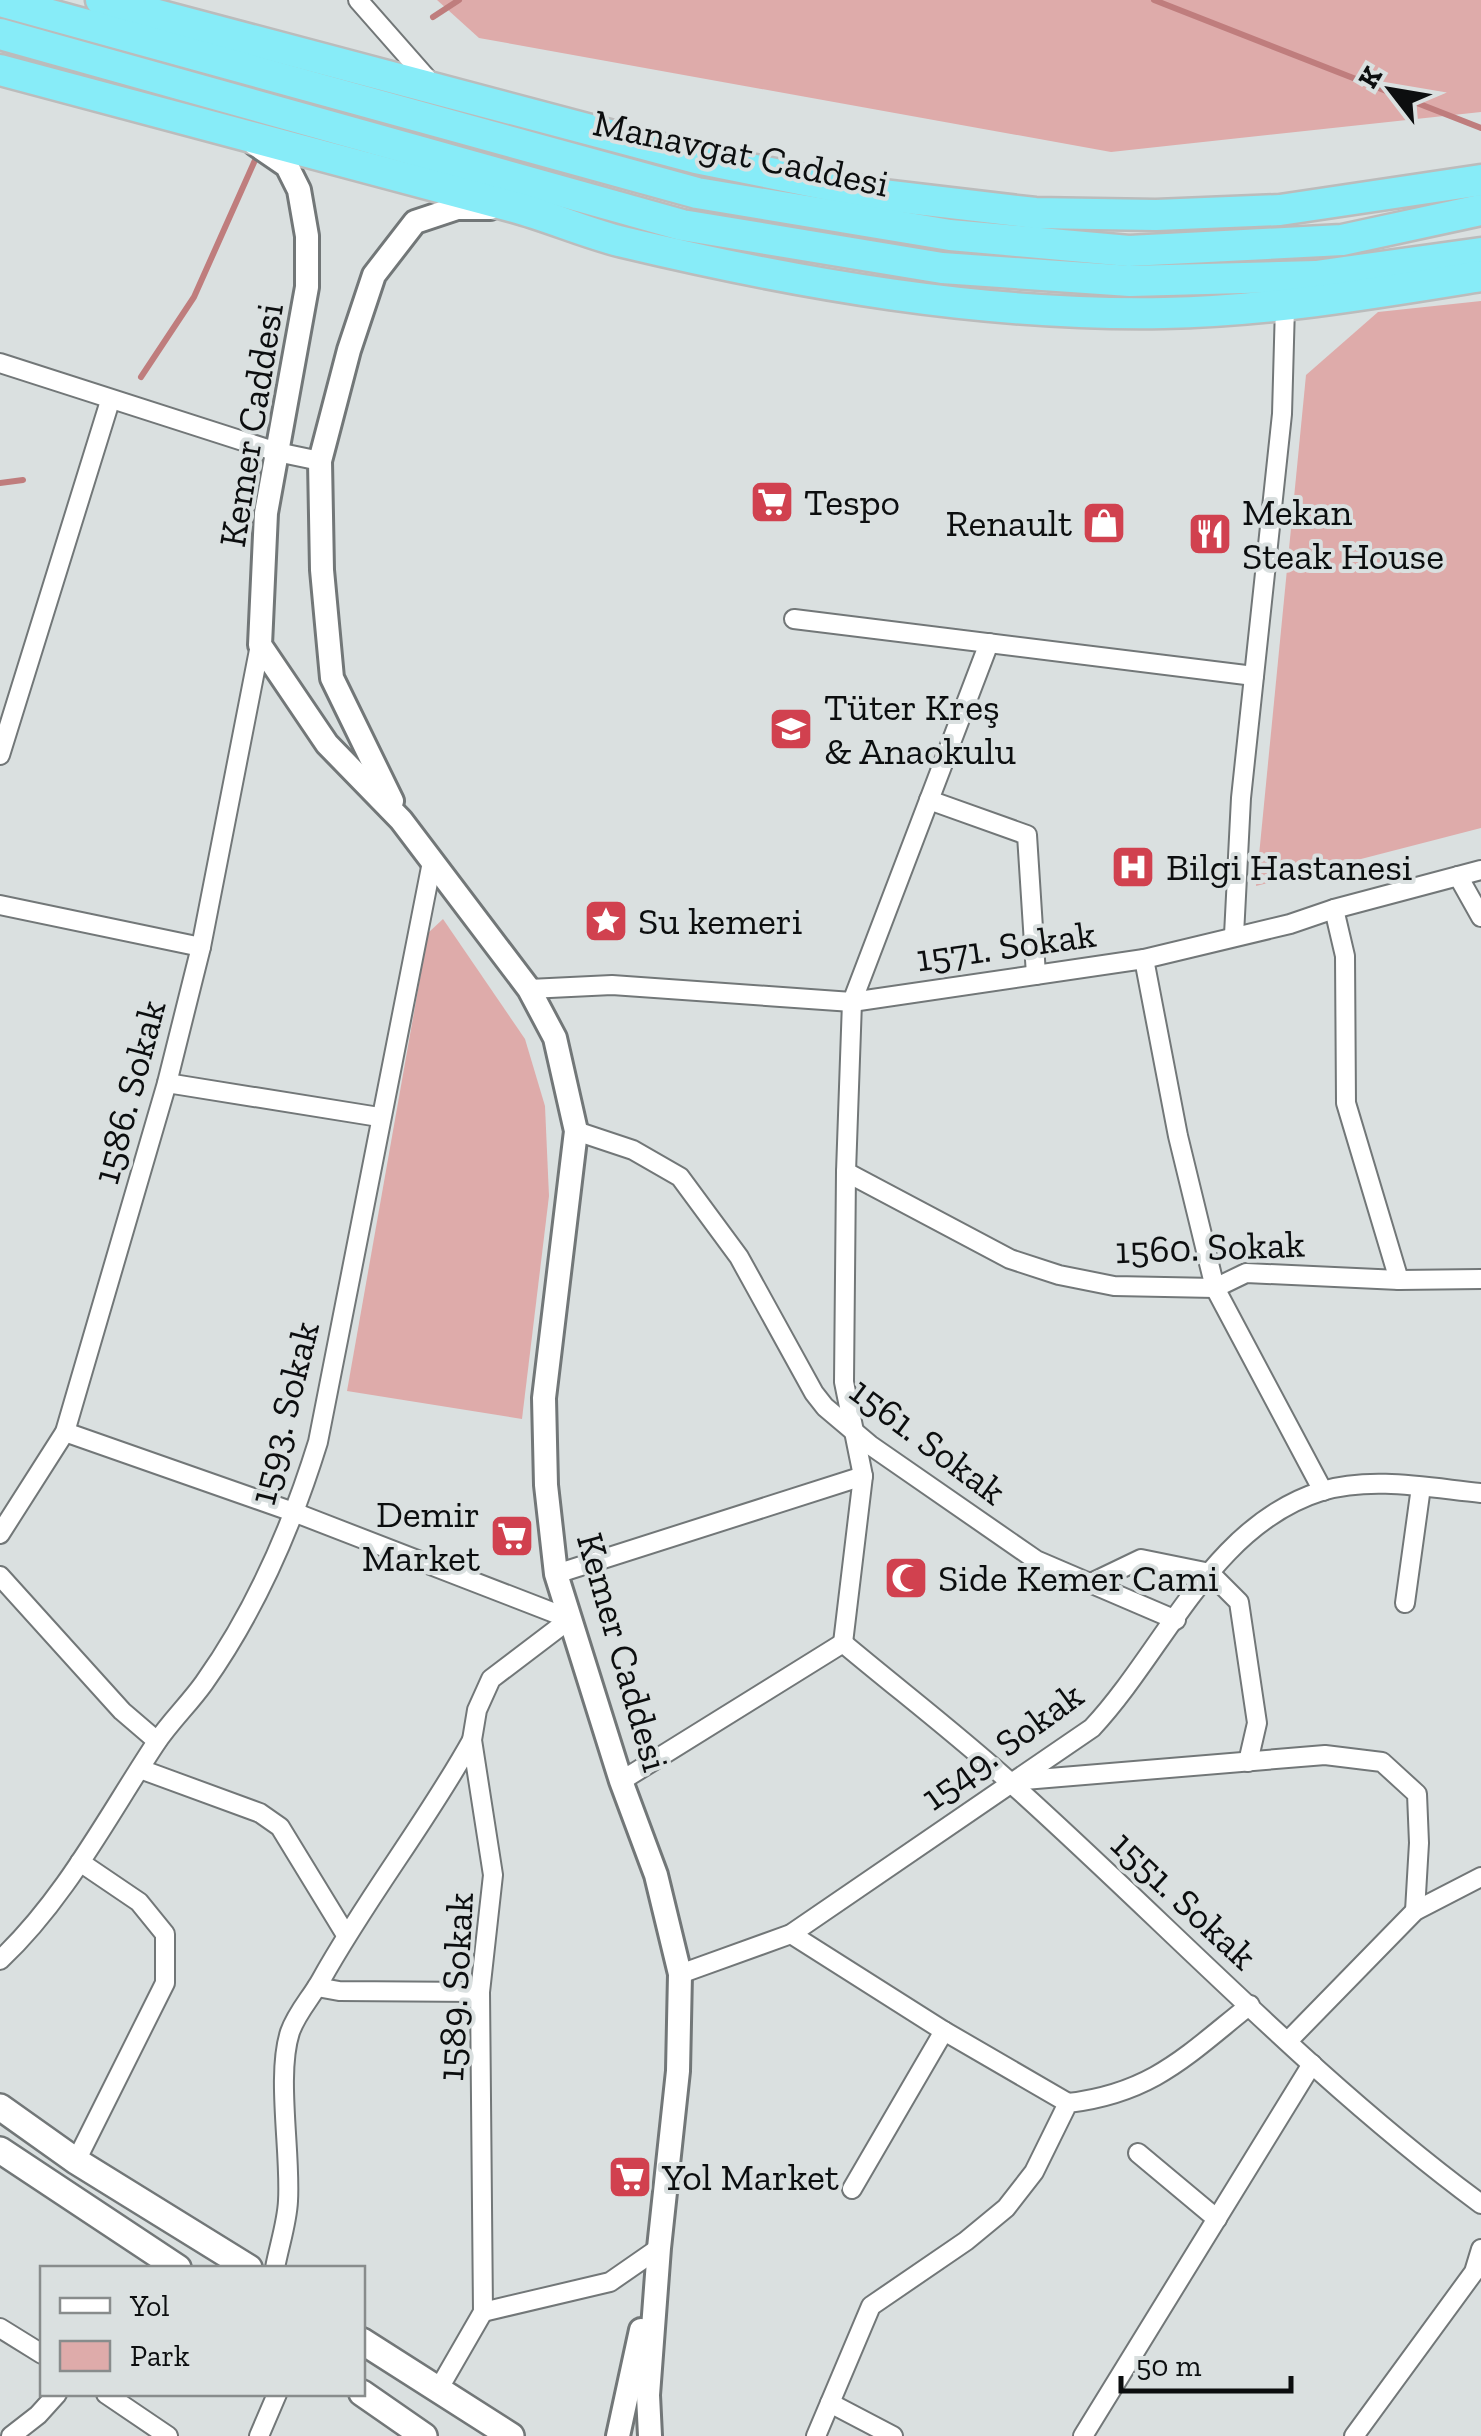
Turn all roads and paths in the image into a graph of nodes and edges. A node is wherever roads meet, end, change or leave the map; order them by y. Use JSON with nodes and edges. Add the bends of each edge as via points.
{"nodes":[{"id":1,"x":101,"y":0,"type":"edge"},
{"id":2,"x":358,"y":0,"type":"edge"},
{"id":3,"x":0,"y":1,"type":"edge"},
{"id":4,"x":0,"y":34,"type":"edge"},
{"id":5,"x":0,"y":70,"type":"edge"},
{"id":6,"x":434,"y":87,"type":"junction"},
{"id":7,"x":244,"y":137,"type":"junction"},
{"id":8,"x":1481,"y":180,"type":"edge"},
{"id":9,"x":519,"y":208,"type":"junction"},
{"id":10,"x":1481,"y":210,"type":"edge"},
{"id":11,"x":1481,"y":253,"type":"edge"},
{"id":12,"x":1481,"y":276,"type":"edge"},
{"id":13,"x":1285,"y":306,"type":"junction"},
{"id":14,"x":0,"y":363,"type":"edge"},
{"id":15,"x":110,"y":400,"type":"junction"},
{"id":16,"x":277,"y":452,"type":"junction"},
{"id":17,"x":320,"y":461,"type":"junction"},
{"id":18,"x":794,"y":619,"type":"dead end"},
{"id":19,"x":989,"y":643,"type":"junction"},
{"id":20,"x":260,"y":645,"type":"junction"},
{"id":21,"x":1254,"y":676,"type":"junction"},
{"id":22,"x":0,"y":756,"type":"edge"},
{"id":23,"x":929,"y":800,"type":"junction"},
{"id":24,"x":402,"y":820,"type":"junction"},
{"id":25,"x":432,"y":862,"type":"junction"},
{"id":26,"x":1481,"y":870,"type":"edge"},
{"id":27,"x":1458,"y":876,"type":"junction"},
{"id":28,"x":0,"y":905,"type":"edge"},
{"id":29,"x":1334,"y":908,"type":"junction"},
{"id":30,"x":1481,"y":917,"type":"edge"},
{"id":31,"x":1234,"y":935,"type":"junction"},
{"id":32,"x":202,"y":947,"type":"junction"},
{"id":33,"x":1144,"y":959,"type":"junction"},
{"id":34,"x":1036,"y":975,"type":"junction"},
{"id":35,"x":529,"y":989,"type":"junction"},
{"id":36,"x":852,"y":1002,"type":"junction"},
{"id":37,"x":167,"y":1084,"type":"junction"},
{"id":38,"x":379,"y":1117,"type":"junction"},
{"id":39,"x":576,"y":1131,"type":"junction"},
{"id":40,"x":846,"y":1172,"type":"junction"},
{"id":41,"x":1481,"y":1279,"type":"edge"},
{"id":42,"x":1399,"y":1280,"type":"junction"},
{"id":43,"x":1215,"y":1288,"type":"junction"},
{"id":44,"x":65,"y":1432,"type":"junction"},
{"id":45,"x":854,"y":1432,"type":"junction"},
{"id":46,"x":863,"y":1476,"type":"junction"},
{"id":47,"x":1421,"y":1488,"type":"junction"},
{"id":48,"x":1323,"y":1491,"type":"junction"},
{"id":49,"x":1481,"y":1493,"type":"edge"},
{"id":50,"x":296,"y":1513,"type":"junction"},
{"id":51,"x":0,"y":1534,"type":"edge"},
{"id":52,"x":1210,"y":1573,"type":"junction"},
{"id":53,"x":556,"y":1574,"type":"junction"},
{"id":54,"x":0,"y":1576,"type":"edge"},
{"id":55,"x":1091,"y":1583,"type":"junction"},
{"id":56,"x":1405,"y":1603,"type":"dead end"},
{"id":57,"x":570,"y":1619,"type":"junction"},
{"id":58,"x":1176,"y":1620,"type":"junction"},
{"id":59,"x":843,"y":1644,"type":"junction"},
{"id":60,"x":158,"y":1740,"type":"junction"},
{"id":61,"x":472,"y":1740,"type":"junction"},
{"id":62,"x":1248,"y":1762,"type":"junction"},
{"id":63,"x":140,"y":1769,"type":"junction"},
{"id":64,"x":621,"y":1781,"type":"junction"},
{"id":65,"x":1010,"y":1782,"type":"junction"},
{"id":66,"x":80,"y":1862,"type":"junction"},
{"id":67,"x":1481,"y":1877,"type":"edge"},
{"id":68,"x":1415,"y":1911,"type":"junction"},
{"id":69,"x":791,"y":1934,"type":"junction"},
{"id":70,"x":346,"y":1935,"type":"junction"},
{"id":71,"x":0,"y":1960,"type":"edge"},
{"id":72,"x":680,"y":1974,"type":"junction"},
{"id":73,"x":318,"y":1987,"type":"junction"},
{"id":74,"x":480,"y":1992,"type":"junction"},
{"id":75,"x":1250,"y":2005,"type":"junction"},
{"id":76,"x":944,"y":2031,"type":"junction"},
{"id":77,"x":1288,"y":2041,"type":"junction"},
{"id":78,"x":1312,"y":2064,"type":"junction"},
{"id":79,"x":1068,"y":2104,"type":"junction"},
{"id":80,"x":0,"y":2107,"type":"edge"},
{"id":81,"x":0,"y":2150,"type":"edge"},
{"id":82,"x":1138,"y":2153,"type":"dead end"},
{"id":83,"x":76,"y":2161,"type":"junction"},
{"id":84,"x":852,"y":2189,"type":"dead end"},
{"id":85,"x":1481,"y":2204,"type":"edge"},
{"id":86,"x":1216,"y":2220,"type":"junction"},
{"id":87,"x":659,"y":2248,"type":"junction"},
{"id":88,"x":1481,"y":2249,"type":"edge"},
{"id":89,"x":175,"y":2266,"type":"edge"},
{"id":90,"x":246,"y":2266,"type":"edge"},
{"id":91,"x":275,"y":2266,"type":"edge"},
{"id":92,"x":483,"y":2312,"type":"junction"},
{"id":93,"x":0,"y":2328,"type":"edge"},
{"id":94,"x":365,"y":2344,"type":"edge"},
{"id":95,"x":40,"y":2353,"type":"edge"},
{"id":96,"x":438,"y":2390,"type":"junction"},
{"id":97,"x":365,"y":2395,"type":"edge"},
{"id":98,"x":55,"y":2396,"type":"edge"},
{"id":99,"x":109,"y":2396,"type":"edge"},
{"id":100,"x":276,"y":2396,"type":"edge"},
{"id":101,"x":830,"y":2402,"type":"junction"},
{"id":102,"x":11,"y":2436,"type":"edge"},
{"id":103,"x":168,"y":2436,"type":"edge"},
{"id":104,"x":258,"y":2436,"type":"edge"},
{"id":105,"x":424,"y":2436,"type":"edge"},
{"id":106,"x":511,"y":2436,"type":"edge"},
{"id":107,"x":618,"y":2436,"type":"edge"},
{"id":108,"x":650,"y":2436,"type":"edge"},
{"id":109,"x":816,"y":2436,"type":"edge"},
{"id":110,"x":892,"y":2436,"type":"edge"},
{"id":111,"x":1083,"y":2436,"type":"edge"},
{"id":112,"x":1354,"y":2436,"type":"edge"}],
"edges":[{"from":1,"to":6,"type":"highway"},
{"from":2,"to":6,"type":"street"},
{"from":3,"to":10,"type":"highway","name":"Manavgat Caddesi","via":[[697,193],[950,236],[1129,251],[1342,240]]},
{"from":4,"to":11,"type":"highway","name":"Manavgat Caddesi","via":[[682,225],[942,268],[1148,280],[1316,276]]},
{"from":5,"to":7,"type":"highway"},
{"from":6,"to":8,"type":"highway","via":[[696,158],[874,194],[1034,213],[1280,210]]},
{"from":7,"to":9,"type":"highway"},
{"from":7,"to":16,"type":"street","name":"Kemer Caddesi","via":[[288,166],[307,236],[307,287]]},
{"from":9,"to":13,"type":"highway","via":[[618,240],[875,293],[1145,312]]},
{"from":9,"to":17,"type":"street","name":"Kemer Caddesi","via":[[457,208],[415,222],[374,275]]},
{"from":12,"to":13,"type":"highway"},
{"from":13,"to":21,"type":"street","via":[[1282,414]]},
{"from":14,"to":15,"type":"street"},
{"from":15,"to":16,"type":"street"},
{"from":15,"to":22,"type":"street"},
{"from":16,"to":17,"type":"street"},
{"from":16,"to":20,"type":"street","name":"Kemer Caddesi","via":[[266,512]]},
{"from":17,"to":24,"type":"street","name":"Kemer Caddesi","via":[[332,678]]},
{"from":18,"to":19,"type":"street"},
{"from":19,"to":21,"type":"street"},
{"from":19,"to":23,"type":"street"},
{"from":20,"to":24,"type":"street","name":"Kemer Caddesi","via":[[327,744]]},
{"from":20,"to":32,"type":"street","name":"1586. Sokak"},
{"from":21,"to":31,"type":"street"},
{"from":23,"to":34,"type":"street","via":[[1027,835]]},
{"from":23,"to":36,"type":"street"},
{"from":24,"to":25,"type":"street","name":"Kemer Caddesi"},
{"from":25,"to":35,"type":"street","name":"Kemer Caddesi"},
{"from":25,"to":38,"type":"street","name":"1593. Sokak"},
{"from":26,"to":27,"type":"street","name":"1571. Sokak"},
{"from":27,"to":29,"type":"street","name":"1571. Sokak"},
{"from":27,"to":30,"type":"street"},
{"from":28,"to":32,"type":"street"},
{"from":29,"to":31,"type":"street","name":"1571. Sokak"},
{"from":29,"to":42,"type":"street","via":[[1346,956],[1346,1103]]},
{"from":31,"to":33,"type":"street","name":"1571. Sokak"},
{"from":32,"to":37,"type":"street","name":"1586. Sokak"},
{"from":33,"to":34,"type":"street","name":"1571. Sokak"},
{"from":33,"to":43,"type":"street"},
{"from":34,"to":36,"type":"street","name":"1571. Sokak"},
{"from":35,"to":36,"type":"street","name":"1571. Sokak","via":[[612,985]]},
{"from":35,"to":39,"type":"street","name":"Kemer Caddesi","via":[[555,1038]]},
{"from":36,"to":40,"type":"street"},
{"from":37,"to":38,"type":"street"},
{"from":37,"to":44,"type":"street","name":"1586. Sokak"},
{"from":38,"to":50,"type":"street","name":"1593. Sokak","via":[[318,1442]]},
{"from":39,"to":45,"type":"street","name":"1561. Sokak","via":[[633,1150],[680,1176],[739,1257],[814,1393]]},
{"from":39,"to":53,"type":"street","name":"Kemer Caddesi","via":[[544,1398]]},
{"from":40,"to":43,"type":"street","name":"1560. Sokak","via":[[1010,1259],[1059,1275],[1114,1286]]},
{"from":40,"to":45,"type":"street","via":[[844,1382]]},
{"from":41,"to":42,"type":"street","name":"1560. Sokak"},
{"from":42,"to":43,"type":"street","name":"1560. Sokak","via":[[1246,1272]]},
{"from":43,"to":48,"type":"street"},
{"from":44,"to":50,"type":"street"},
{"from":44,"to":51,"type":"street","name":"1586. Sokak"},
{"from":45,"to":46,"type":"street"},
{"from":45,"to":55,"type":"street","name":"1561. Sokak","via":[[1036,1560]]},
{"from":46,"to":53,"type":"street"},
{"from":46,"to":59,"type":"street"},
{"from":47,"to":48,"type":"street","name":"1549. Sokak","via":[[1384,1484]]},
{"from":47,"to":49,"type":"street","name":"1549. Sokak"},
{"from":47,"to":56,"type":"street"},
{"from":48,"to":52,"type":"street","name":"1549. Sokak","via":[[1276,1512]]},
{"from":50,"to":57,"type":"street"},
{"from":50,"to":60,"type":"street","name":"1593. Sokak","via":[[204,1683]]},
{"from":52,"to":55,"type":"street","via":[[1141,1558]]},
{"from":52,"to":58,"type":"street","name":"1549. Sokak"},
{"from":52,"to":62,"type":"street","via":[[1240,1602],[1258,1723]]},
{"from":53,"to":57,"type":"street","name":"Kemer Caddesi"},
{"from":54,"to":60,"type":"street","via":[[122,1710]]},
{"from":55,"to":58,"type":"street","name":"1561. Sokak"},
{"from":57,"to":61,"type":"street","name":"1589. Sokak","via":[[491,1679],[476,1710]]},
{"from":57,"to":64,"type":"street","name":"Kemer Caddesi"},
{"from":58,"to":65,"type":"street","name":"1549. Sokak","via":[[1092,1728]]},
{"from":59,"to":64,"type":"street"},
{"from":59,"to":65,"type":"street","name":"1551. Sokak"},
{"from":60,"to":63,"type":"street","name":"1593. Sokak"},
{"from":61,"to":70,"type":"street"},
{"from":61,"to":74,"type":"street","name":"1589. Sokak","via":[[494,1874]]},
{"from":62,"to":65,"type":"street"},
{"from":62,"to":68,"type":"street","via":[[1325,1755],[1382,1762],[1417,1794]]},
{"from":63,"to":66,"type":"street","name":"1593. Sokak"},
{"from":63,"to":70,"type":"street","via":[[260,1813],[280,1828]]},
{"from":64,"to":72,"type":"street","name":"Kemer Caddesi","via":[[656,1875]]},
{"from":65,"to":69,"type":"street","name":"1549. Sokak"},
{"from":65,"to":75,"type":"street","name":"1551. Sokak"},
{"from":66,"to":71,"type":"street","name":"1593. Sokak"},
{"from":66,"to":83,"type":"street","via":[[139,1902],[166,1934],[165,1982]]},
{"from":67,"to":68,"type":"street"},
{"from":68,"to":77,"type":"street"},
{"from":69,"to":72,"type":"street","name":"1549. Sokak"},
{"from":69,"to":76,"type":"street"},
{"from":70,"to":73,"type":"street"},
{"from":72,"to":87,"type":"street","name":"Kemer Caddesi","via":[[678,2071]]},
{"from":73,"to":74,"type":"street"},
{"from":73,"to":91,"type":"street","via":[[303,2005],[288,2047],[288,2202]]},
{"from":74,"to":92,"type":"street","name":"1589. Sokak"},
{"from":75,"to":77,"type":"street","name":"1551. Sokak"},
{"from":75,"to":79,"type":"street","via":[[1133,2090]]},
{"from":76,"to":79,"type":"street"},
{"from":76,"to":84,"type":"street"},
{"from":77,"to":78,"type":"street","name":"1551. Sokak"},
{"from":78,"to":85,"type":"street","name":"1551. Sokak"},
{"from":78,"to":86,"type":"street"},
{"from":79,"to":101,"type":"street","via":[[1034,2172],[1006,2208],[871,2306]]},
{"from":80,"to":83,"type":"main road"},
{"from":81,"to":89,"type":"main road"},
{"from":82,"to":86,"type":"street"},
{"from":83,"to":90,"type":"main road"},
{"from":86,"to":111,"type":"street"},
{"from":87,"to":92,"type":"street","via":[[610,2282]]},
{"from":87,"to":107,"type":"street","name":"Kemer Caddesi"},
{"from":87,"to":108,"type":"street","name":"Kemer Caddesi"},
{"from":88,"to":112,"type":"street","via":[[1474,2272]]},
{"from":92,"to":96,"type":"street"},
{"from":93,"to":95,"type":"street"},
{"from":94,"to":96,"type":"main road"},
{"from":96,"to":106,"type":"main road"},
{"from":97,"to":105,"type":"main road"},
{"from":98,"to":102,"type":"street"},
{"from":99,"to":103,"type":"street"},
{"from":100,"to":104,"type":"street"},
{"from":101,"to":109,"type":"street"},
{"from":101,"to":110,"type":"street"}]}
